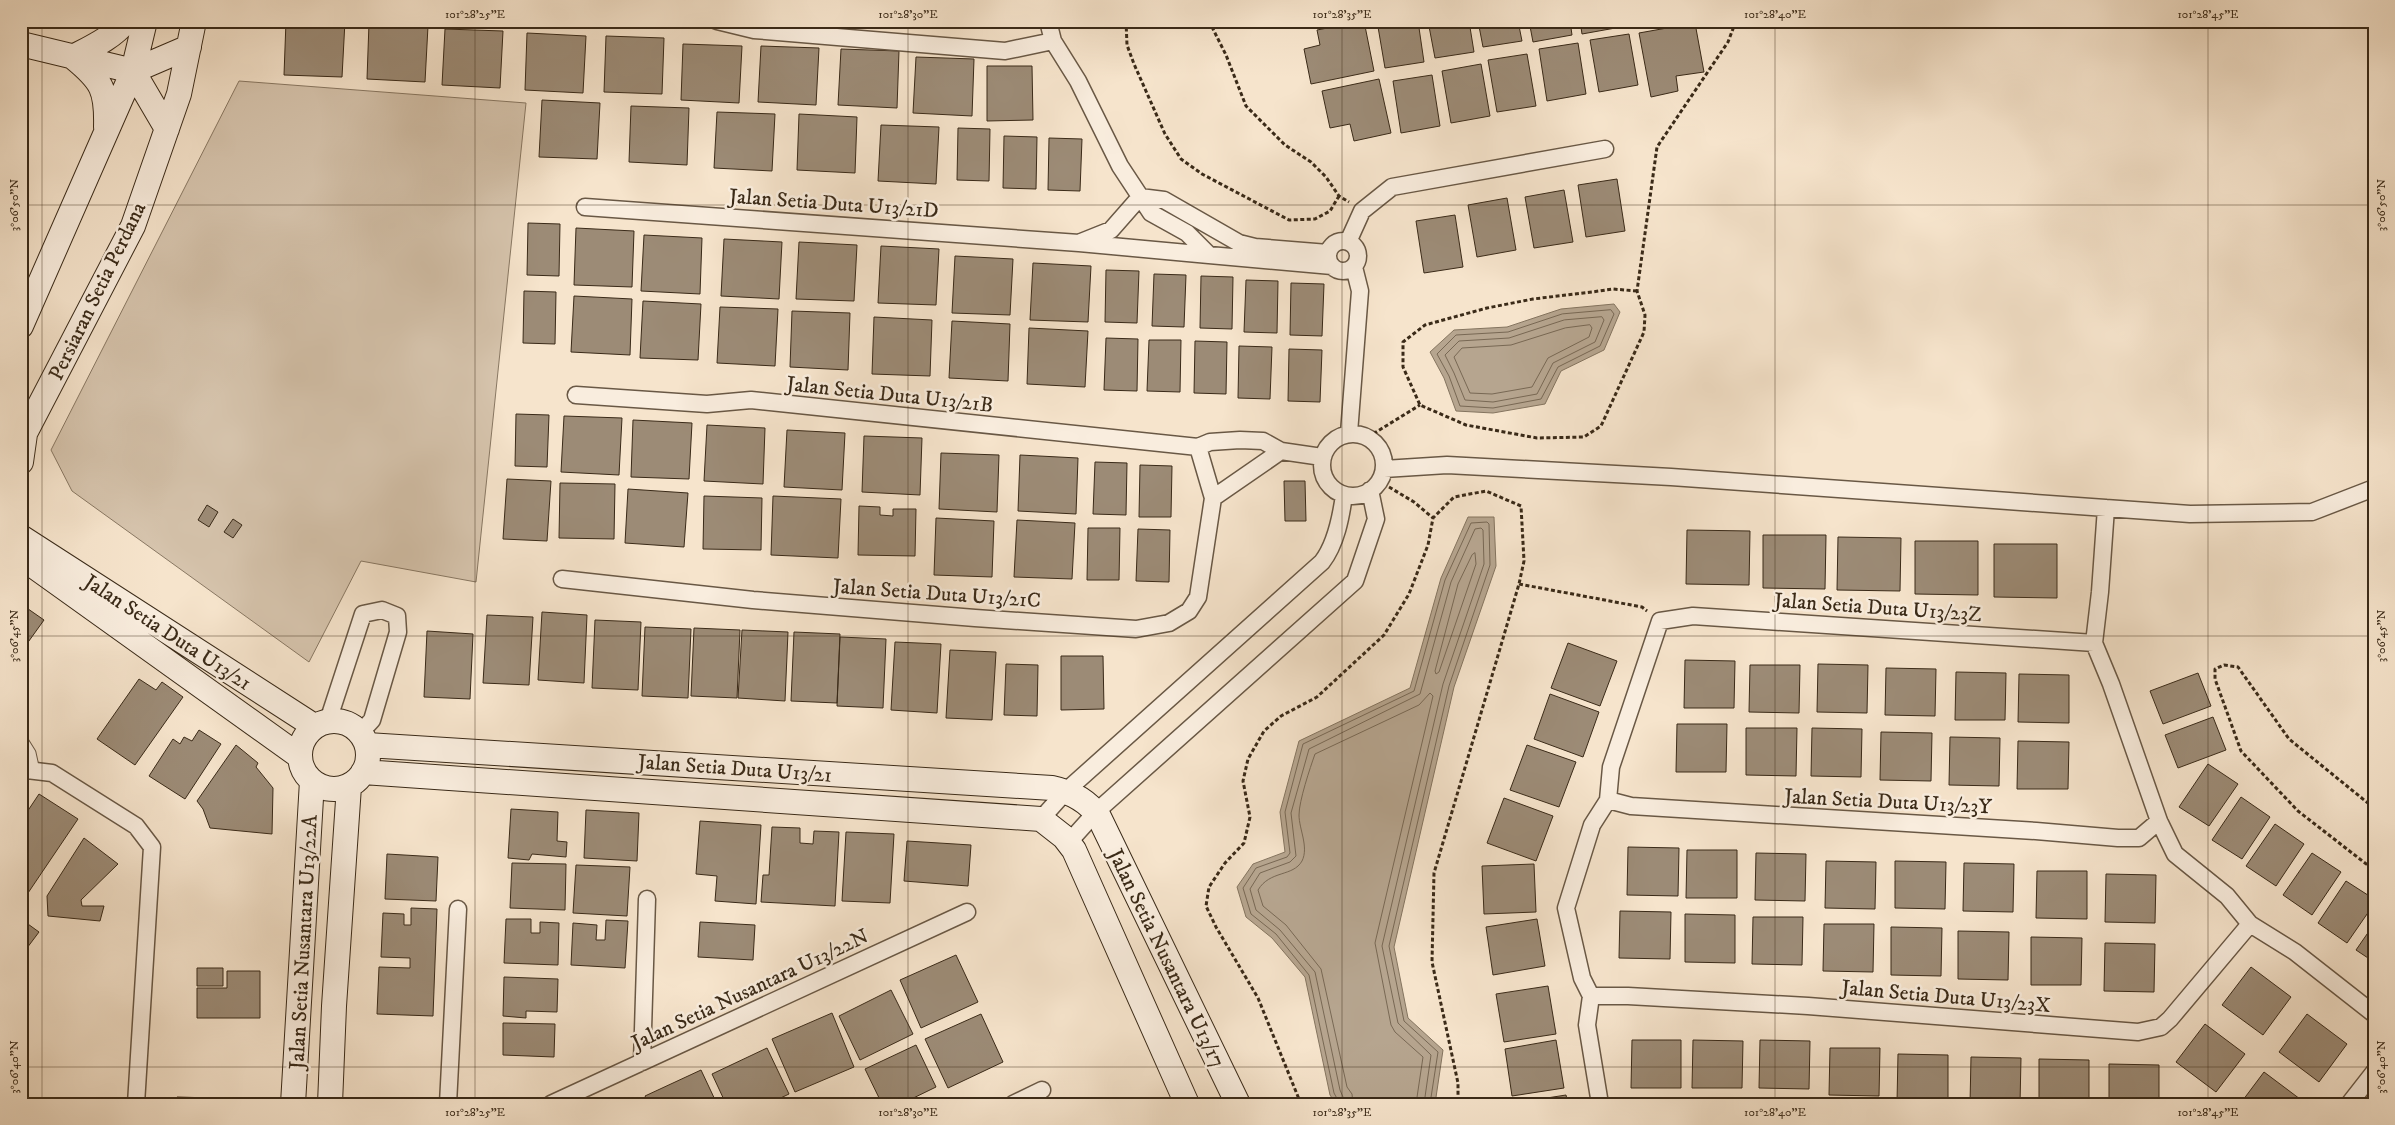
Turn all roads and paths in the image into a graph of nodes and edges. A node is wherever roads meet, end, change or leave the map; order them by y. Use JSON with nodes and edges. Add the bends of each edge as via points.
{"nodes":[{"id":1,"x":126,"y":21,"type":"edge"},
{"id":2,"x":145,"y":21,"type":"edge"},
{"id":3,"x":194,"y":21,"type":"edge"},
{"id":4,"x":717,"y":21,"type":"edge"},
{"id":5,"x":1048,"y":21,"type":"edge"},
{"id":6,"x":1126,"y":21,"type":"edge"},
{"id":7,"x":1209,"y":21,"type":"edge"},
{"id":8,"x":1736,"y":21,"type":"edge"},
{"id":9,"x":1053,"y":41,"type":"junction"},
{"id":10,"x":21,"y":44,"type":"edge"},
{"id":11,"x":189,"y":47,"type":"junction"},
{"id":12,"x":73,"y":57,"type":"junction"},
{"id":13,"x":132,"y":71,"type":"junction"},
{"id":14,"x":167,"y":129,"type":"junction"},
{"id":15,"x":106,"y":133,"type":"junction"},
{"id":16,"x":1605,"y":149,"type":"dead end"},
{"id":17,"x":1339,"y":196,"type":"junction"},
{"id":18,"x":1140,"y":197,"type":"junction"},
{"id":19,"x":585,"y":206,"type":"dead end"},
{"id":20,"x":1362,"y":210,"type":"junction"},
{"id":21,"x":1348,"y":242,"type":"junction"},
{"id":22,"x":1079,"y":243,"type":"junction"},
{"id":23,"x":1209,"y":255,"type":"junction"},
{"id":24,"x":1330,"y":260,"type":"junction"},
{"id":25,"x":1354,"y":267,"type":"junction"},
{"id":26,"x":1638,"y":291,"type":"junction"},
{"id":27,"x":34,"y":297,"type":"junction"},
{"id":28,"x":21,"y":326,"type":"edge"},
{"id":29,"x":21,"y":343,"type":"edge"},
{"id":30,"x":576,"y":395,"type":"dead end"},
{"id":31,"x":1420,"y":406,"type":"junction"},
{"id":32,"x":1349,"y":433,"type":"junction"},
{"id":33,"x":1368,"y":437,"type":"junction"},
{"id":34,"x":23,"y":438,"type":"edge"},
{"id":35,"x":1198,"y":447,"type":"junction"},
{"id":36,"x":1281,"y":451,"type":"junction"},
{"id":37,"x":1322,"y":457,"type":"junction"},
{"id":38,"x":21,"y":462,"type":"edge"},
{"id":39,"x":1378,"y":480,"type":"junction"},
{"id":40,"x":2374,"y":488,"type":"edge"},
{"id":41,"x":1344,"y":495,"type":"junction"},
{"id":42,"x":1214,"y":498,"type":"junction"},
{"id":43,"x":2106,"y":508,"type":"junction"},
{"id":44,"x":1433,"y":518,"type":"junction"},
{"id":45,"x":21,"y":520,"type":"edge"},
{"id":46,"x":21,"y":537,"type":"edge"},
{"id":47,"x":30,"y":559,"type":"edge"},
{"id":48,"x":562,"y":579,"type":"dead end"},
{"id":49,"x":1519,"y":584,"type":"junction"},
{"id":50,"x":1660,"y":621,"type":"junction"},
{"id":51,"x":2094,"y":643,"type":"junction"},
{"id":52,"x":321,"y":724,"type":"junction"},
{"id":53,"x":21,"y":737,"type":"edge"},
{"id":54,"x":364,"y":739,"type":"junction"},
{"id":55,"x":299,"y":756,"type":"junction"},
{"id":56,"x":28,"y":772,"type":"edge"},
{"id":57,"x":356,"y":779,"type":"junction"},
{"id":58,"x":312,"y":781,"type":"junction"},
{"id":59,"x":1066,"y":791,"type":"junction"},
{"id":60,"x":1608,"y":800,"type":"junction"},
{"id":61,"x":2374,"y":808,"type":"edge"},
{"id":62,"x":1096,"y":812,"type":"junction"},
{"id":63,"x":1041,"y":819,"type":"junction"},
{"id":64,"x":2159,"y":821,"type":"junction"},
{"id":65,"x":1069,"y":842,"type":"junction"},
{"id":66,"x":2374,"y":870,"type":"edge"},
{"id":67,"x":647,"y":899,"type":"dead end"},
{"id":68,"x":458,"y":909,"type":"dead end"},
{"id":69,"x":967,"y":912,"type":"dead end"},
{"id":70,"x":2250,"y":924,"type":"junction"},
{"id":71,"x":1591,"y":996,"type":"junction"},
{"id":72,"x":2374,"y":1014,"type":"edge"},
{"id":73,"x":642,"y":1062,"type":"junction"},
{"id":74,"x":2374,"y":1072,"type":"edge"},
{"id":75,"x":1042,"y":1090,"type":"dead end"},
{"id":76,"x":294,"y":1095,"type":"edge"},
{"id":77,"x":330,"y":1096,"type":"edge"},
{"id":78,"x":136,"y":1104,"type":"edge"},
{"id":79,"x":448,"y":1104,"type":"edge"},
{"id":80,"x":551,"y":1104,"type":"edge"},
{"id":81,"x":1013,"y":1104,"type":"edge"},
{"id":82,"x":1187,"y":1104,"type":"edge"},
{"id":83,"x":1238,"y":1104,"type":"edge"},
{"id":84,"x":1301,"y":1104,"type":"edge"},
{"id":85,"x":1458,"y":1104,"type":"edge"},
{"id":86,"x":1600,"y":1104,"type":"edge"},
{"id":87,"x":2349,"y":1104,"type":"edge"}],
"edges":[{"from":1,"to":12,"type":"main road","via":[[102,42]]},
{"from":2,"to":13,"type":"main road"},
{"from":3,"to":11,"type":"main road","name":"Persiaran Setia Perdana"},
{"from":4,"to":9,"type":"street","via":[[754,30],[1005,51]]},
{"from":5,"to":9,"type":"street"},
{"from":6,"to":17,"type":"path","via":[[1127,44],[1134,64],[1165,134],[1181,159],[1202,174],[1289,220],[1315,219],[1330,211]]},
{"from":7,"to":17,"type":"path","via":[[1246,106],[1285,145],[1312,162]]},
{"from":8,"to":26,"type":"path","via":[[1728,42],[1657,147]]},
{"from":9,"to":18,"type":"street","via":[[1078,80],[1120,166]]},
{"from":10,"to":12,"type":"main road"},
{"from":11,"to":13,"type":"main road"},
{"from":11,"to":14,"type":"main road","name":"Persiaran Setia Perdana","via":[[179,94]]},
{"from":12,"to":13,"type":"main road"},
{"from":12,"to":15,"type":"main road","via":[[103,86],[107,105]]},
{"from":13,"to":14,"type":"main road"},
{"from":13,"to":15,"type":"main road"},
{"from":14,"to":34,"type":"main road","name":"Persiaran Setia Perdana","via":[[133,226]]},
{"from":15,"to":27,"type":"main road"},
{"from":16,"to":20,"type":"street","via":[[1392,187]]},
{"from":17,"to":20,"type":"path"},
{"from":18,"to":22,"type":"street","via":[[1110,230]]},
{"from":18,"to":23,"type":"street","via":[[1151,213],[1187,233]]},
{"from":18,"to":24,"type":"street","via":[[1164,200],[1255,248]]},
{"from":19,"to":22,"type":"street","name":"Jalan Setia Duta U13/21D"},
{"from":20,"to":21,"type":"street"},
{"from":21,"to":24,"type":"street","via":[[1333,244]]},
{"from":21,"to":25,"type":"street","via":[[1358,253]]},
{"from":22,"to":23,"type":"street","name":"Jalan Setia Duta U13/21D"},
{"from":23,"to":24,"type":"street","name":"Jalan Setia Duta U13/21D"},
{"from":24,"to":25,"type":"street","via":[[1345,271]]},
{"from":25,"to":32,"type":"street","via":[[1360,291]]},
{"from":26,"to":31,"type":"path","via":[[1613,289],[1533,299],[1425,325],[1403,342],[1403,367]]},
{"from":26,"to":31,"type":"path","via":[[1645,315],[1644,332],[1601,426],[1584,437],[1537,438],[1466,425]]},
{"from":27,"to":28,"type":"main road"},
{"from":27,"to":29,"type":"main road"},
{"from":30,"to":35,"type":"street","name":"Jalan Setia Duta U13/21B","via":[[708,404],[751,400]]},
{"from":31,"to":33,"type":"path"},
{"from":32,"to":33,"type":"street"},
{"from":32,"to":37,"type":"street","via":[[1332,441]]},
{"from":33,"to":39,"type":"street","via":[[1381,451]]},
{"from":34,"to":38,"type":"main road","name":"Persiaran Setia Perdana"},
{"from":35,"to":36,"type":"street","name":"Jalan Setia Duta U13/21B","via":[[1210,442],[1263,441]]},
{"from":35,"to":42,"type":"street"},
{"from":36,"to":37,"type":"street","name":"Jalan Setia Duta U13/21B"},
{"from":36,"to":42,"type":"street"},
{"from":37,"to":41,"type":"street","via":[[1321,467],[1328,484]]},
{"from":39,"to":41,"type":"street","via":[[1353,496]]},
{"from":39,"to":43,"type":"street","via":[[1447,465],[1671,477]]},
{"from":39,"to":44,"type":"path"},
{"from":39,"to":62,"type":"street","via":[[1376,519],[1355,581]]},
{"from":40,"to":43,"type":"street","via":[[2312,512],[2190,514]]},
{"from":41,"to":59,"type":"street","via":[[1329,551],[1322,562]]},
{"from":42,"to":48,"type":"street","name":"Jalan Setia Duta U13/21C","via":[[1198,597],[1189,612],[1169,623],[1136,629],[753,600]]},
{"from":43,"to":51,"type":"street"},
{"from":44,"to":49,"type":"path","via":[[1454,497],[1486,491],[1521,506],[1524,561]]},
{"from":44,"to":84,"type":"path","via":[[1428,545],[1409,594],[1384,635],[1317,696],[1281,716],[1264,731],[1248,759],[1242,781],[1250,817],[1244,843],[1208,887],[1206,906],[1258,998]]},
{"from":45,"to":47,"type":"main road"},
{"from":46,"to":47,"type":"main road","name":"Jalan Setia Duta U13/21"},
{"from":47,"to":52,"type":"main road","name":"Jalan Setia Duta U13/21"},
{"from":47,"to":55,"type":"main road","name":"Jalan Setia Duta U13/21"},
{"from":49,"to":50,"type":"path","via":[[1642,607]]},
{"from":49,"to":85,"type":"path","via":[[1434,873],[1432,962],[1458,1083]]},
{"from":50,"to":51,"type":"street","name":"Jalan Setia Duta U13/23Z","via":[[1693,616]]},
{"from":50,"to":60,"type":"street","via":[[1611,767]]},
{"from":51,"to":64,"type":"street"},
{"from":52,"to":54,"type":"main road","via":[[345,722]]},
{"from":52,"to":54,"type":"street","via":[[363,614],[382,610],[397,616],[398,632]]},
{"from":52,"to":55,"type":"main road","via":[[306,734]]},
{"from":53,"to":56,"type":"lane","via":[[32,753]]},
{"from":54,"to":57,"type":"main road","via":[[368,754]]},
{"from":54,"to":59,"type":"main road","name":"Jalan Setia Duta U13/21"},
{"from":55,"to":58,"type":"main road","via":[[302,768]]},
{"from":56,"to":78,"type":"street","via":[[52,774],[136,826],[152,847]]},
{"from":57,"to":58,"type":"main road","via":[[329,789]]},
{"from":57,"to":63,"type":"main road","name":"Jalan Setia Duta U13/21"},
{"from":57,"to":77,"type":"main road","name":"Jalan Setia Nusantara U13/22A","via":[[334,1006]]},
{"from":58,"to":76,"type":"main road","name":"Jalan Setia Nusantara U13/22A"},
{"from":59,"to":62,"type":"main road","name":"Jalan Setia Duta U13/21"},
{"from":59,"to":63,"type":"street"},
{"from":60,"to":64,"type":"street","name":"Jalan Setia Duta U13/23Y","via":[[1631,806],[2118,838],[2139,838]]},
{"from":60,"to":71,"type":"street","via":[[1592,825],[1566,908],[1582,978]]},
{"from":61,"to":66,"type":"path","via":[[2290,739],[2238,667],[2224,665],[2215,669],[2215,679],[2241,751],[2298,811]]},
{"from":62,"to":65,"type":"street"},
{"from":62,"to":83,"type":"main road","name":"Jalan Setia Nusantara U13/17"},
{"from":63,"to":65,"type":"main road"},
{"from":64,"to":70,"type":"street","via":[[2175,854],[2227,896]]},
{"from":65,"to":82,"type":"main road","name":"Jalan Setia Nusantara U13/17"},
{"from":67,"to":73,"type":"street"},
{"from":68,"to":79,"type":"street"},
{"from":69,"to":73,"type":"street","name":"Jalan Setia Nusantara U13/22N"},
{"from":70,"to":71,"type":"street","name":"Jalan Setia Duta U13/23X","via":[[2170,1019],[2161,1027],[2148,1031],[1808,1006]]},
{"from":70,"to":72,"type":"street","via":[[2295,952]]},
{"from":71,"to":86,"type":"street","via":[[1587,1025]]},
{"from":73,"to":80,"type":"street","name":"Jalan Setia Nusantara U13/22N"},
{"from":74,"to":87,"type":"street"},
{"from":75,"to":81,"type":"street"},
{"from":76,"to":77,"type":"main road"}]}
